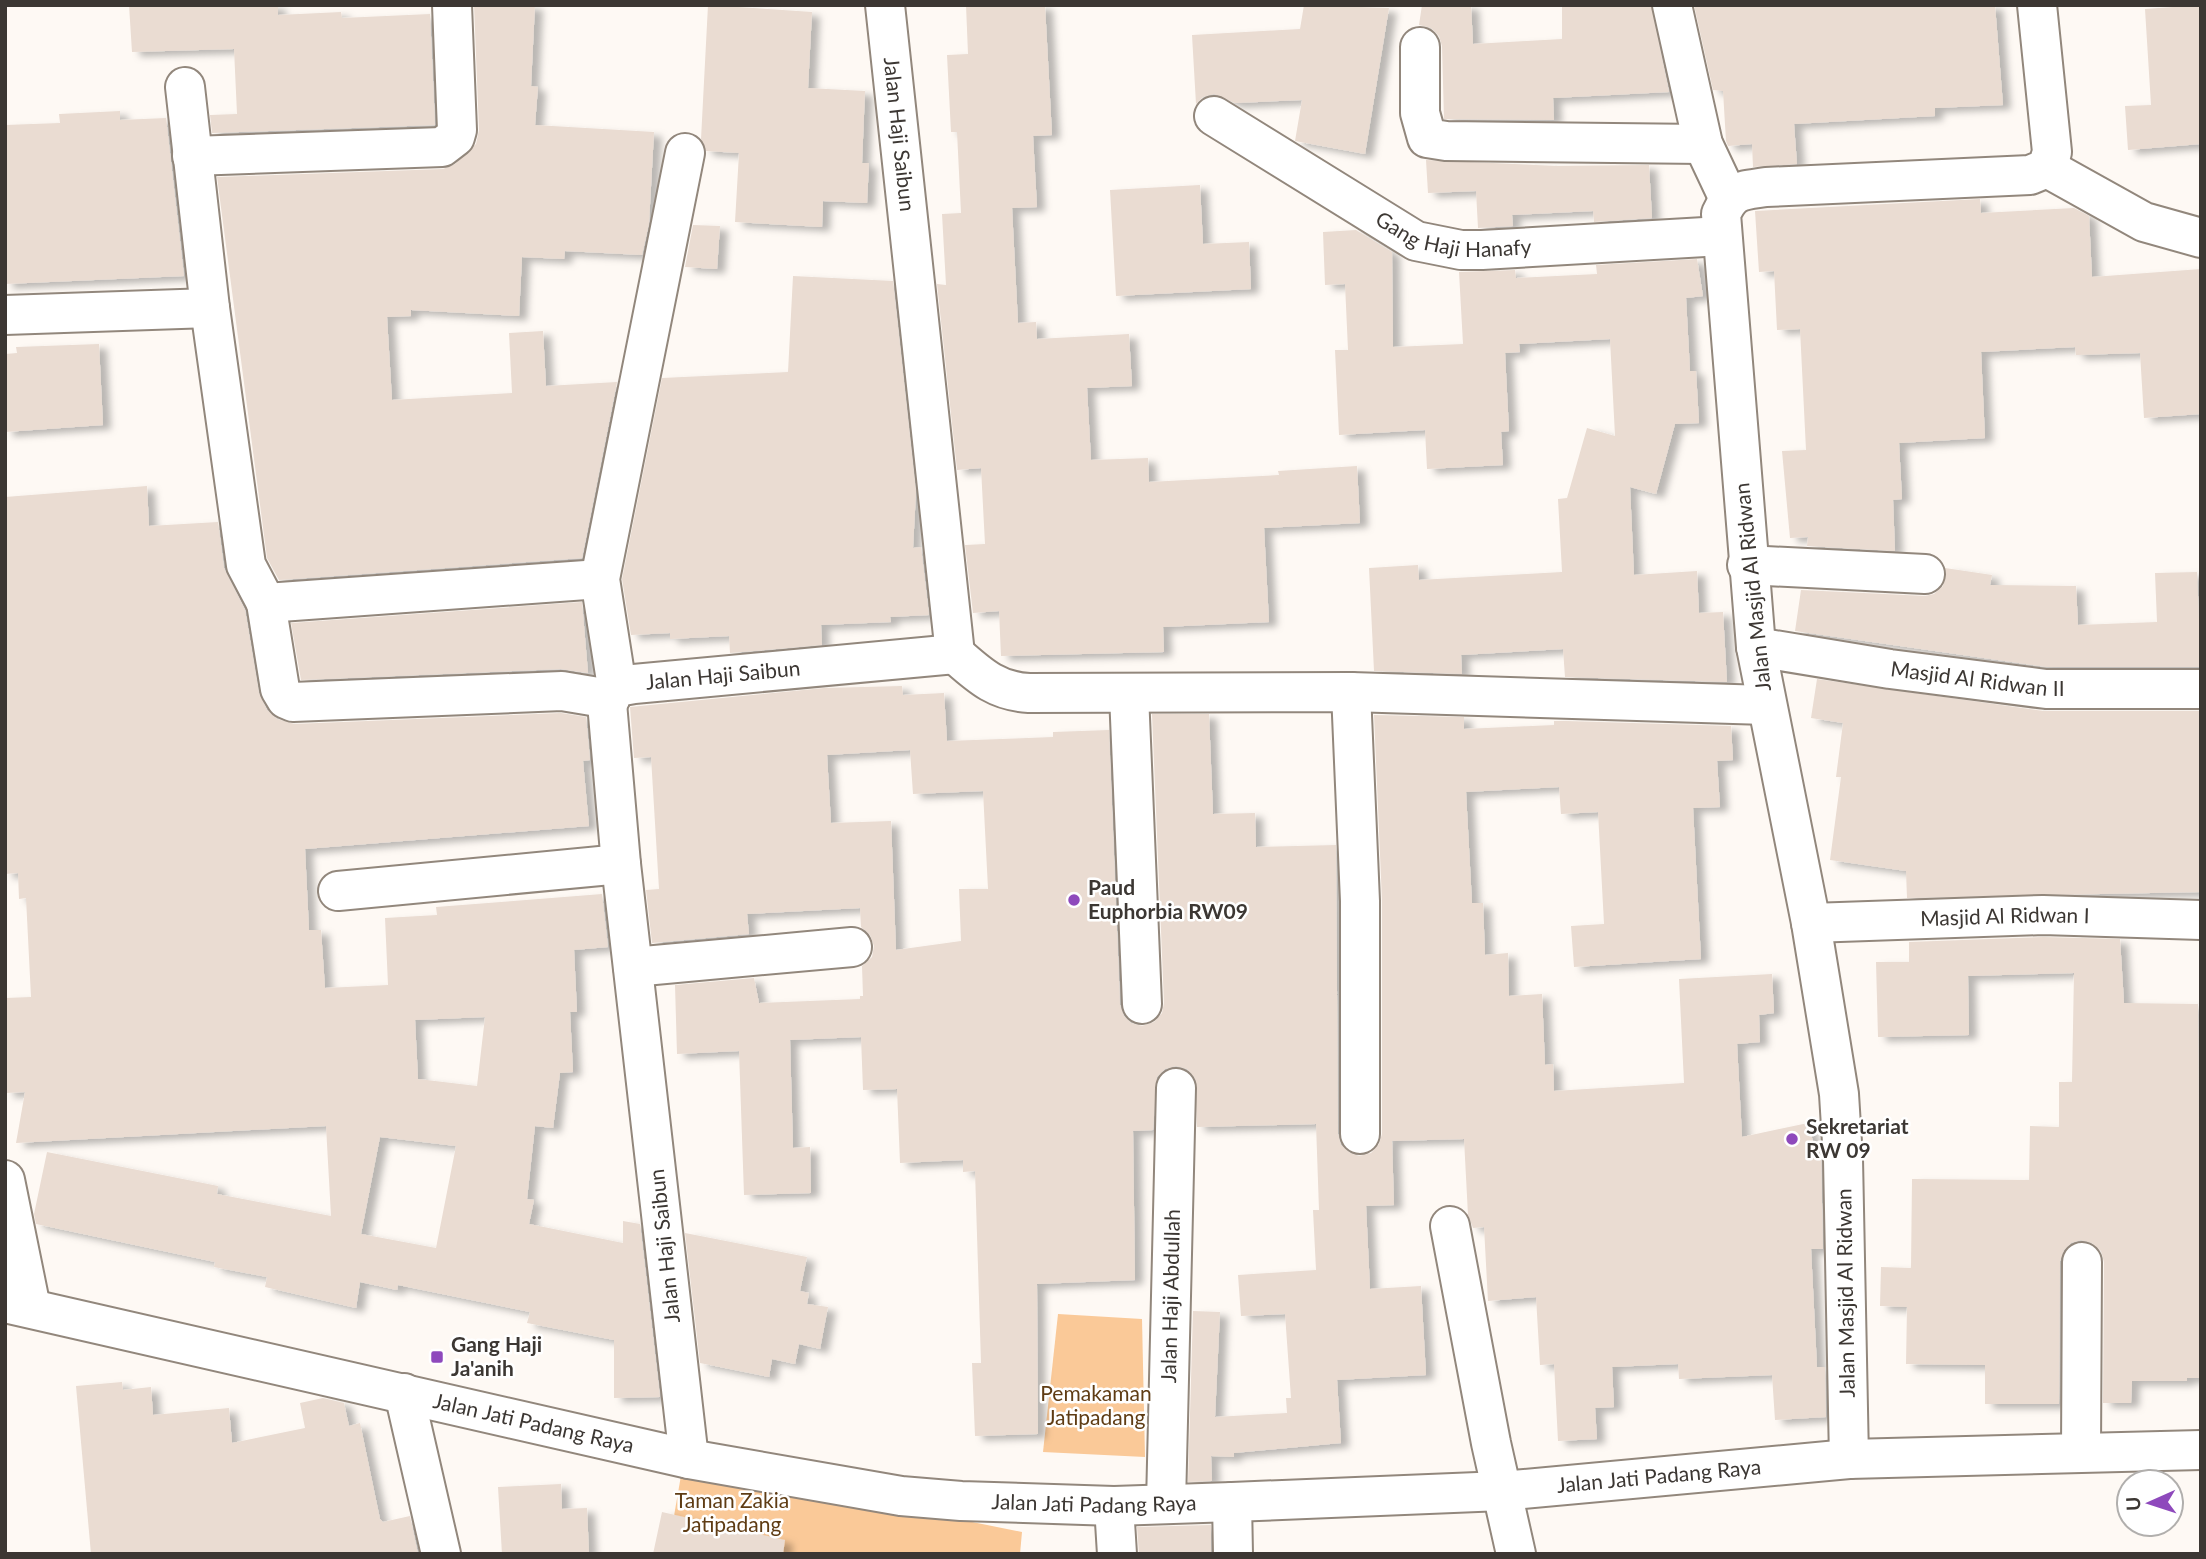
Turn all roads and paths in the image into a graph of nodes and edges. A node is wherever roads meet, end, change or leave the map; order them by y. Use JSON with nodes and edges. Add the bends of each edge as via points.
{"nodes":[{"id":1,"x":452,"y":5,"type":"edge"},
{"id":2,"x":885,"y":5,"type":"edge"},
{"id":3,"x":1672,"y":5,"type":"edge"},
{"id":4,"x":2037,"y":5,"type":"edge"},
{"id":5,"x":1420,"y":47,"type":"dead end"},
{"id":6,"x":185,"y":88,"type":"dead end"},
{"id":7,"x":1214,"y":116,"type":"dead end"},
{"id":8,"x":1703,"y":144,"type":"junction"},
{"id":9,"x":685,"y":153,"type":"dead end"},
{"id":10,"x":192,"y":156,"type":"junction"},
{"id":11,"x":2047,"y":168,"type":"junction"},
{"id":12,"x":1724,"y":216,"type":"junction"},
{"id":13,"x":1640,"y":220,"type":"dead end"},
{"id":14,"x":2201,"y":238,"type":"edge"},
{"id":15,"x":210,"y":308,"type":"junction"},
{"id":16,"x":5,"y":315,"type":"edge"},
{"id":17,"x":1747,"y":565,"type":"junction"},
{"id":18,"x":1925,"y":574,"type":"dead end"},
{"id":19,"x":600,"y":579,"type":"junction"},
{"id":20,"x":266,"y":603,"type":"junction"},
{"id":21,"x":1756,"y":647,"type":"junction"},
{"id":22,"x":955,"y":654,"type":"junction"},
{"id":23,"x":2201,"y":689,"type":"edge"},
{"id":24,"x":614,"y":692,"type":"junction"},
{"id":25,"x":1351,"y":692,"type":"junction"},
{"id":26,"x":1129,"y":694,"type":"junction"},
{"id":27,"x":1766,"y":705,"type":"junction"},
{"id":28,"x":621,"y":864,"type":"junction"},
{"id":29,"x":338,"y":891,"type":"dead end"},
{"id":30,"x":2200,"y":920,"type":"edge"},
{"id":31,"x":1811,"y":923,"type":"junction"},
{"id":32,"x":2201,"y":931,"type":"edge"},
{"id":33,"x":852,"y":947,"type":"dead end"},
{"id":34,"x":633,"y":967,"type":"junction"},
{"id":35,"x":1142,"y":1004,"type":"dead end"},
{"id":36,"x":1176,"y":1088,"type":"dead end"},
{"id":37,"x":1360,"y":1134,"type":"dead end"},
{"id":38,"x":5,"y":1180,"type":"edge"},
{"id":39,"x":1450,"y":1226,"type":"dead end"},
{"id":40,"x":2082,"y":1262,"type":"dead end"},
{"id":41,"x":18,"y":1306,"type":"edge"},
{"id":42,"x":404,"y":1393,"type":"junction"},
{"id":43,"x":2201,"y":1450,"type":"edge"},
{"id":44,"x":2081,"y":1452,"type":"junction"},
{"id":45,"x":689,"y":1459,"type":"junction"},
{"id":46,"x":1849,"y":1459,"type":"junction"},
{"id":47,"x":1502,"y":1491,"type":"junction"},
{"id":48,"x":1232,"y":1502,"type":"junction"},
{"id":49,"x":1166,"y":1504,"type":"junction"},
{"id":50,"x":1114,"y":1506,"type":"junction"},
{"id":51,"x":441,"y":1554,"type":"edge"},
{"id":52,"x":1116,"y":1554,"type":"edge"},
{"id":53,"x":1233,"y":1554,"type":"edge"},
{"id":54,"x":1516,"y":1554,"type":"edge"}],
"edges":[{"from":1,"to":10,"type":"street","via":[[457,130],[449,144]]},
{"from":2,"to":22,"type":"street","name":"Jalan Haji Saibun"},
{"from":3,"to":8,"type":"street"},
{"from":4,"to":11,"type":"street","via":[[2052,152]]},
{"from":5,"to":8,"type":"street","via":[[1420,113],[1427,138]]},
{"from":6,"to":10,"type":"street"},
{"from":7,"to":12,"type":"street","name":"Gang Haji Hanafy","via":[[1416,241],[1447,248],[1482,250]]},
{"from":8,"to":12,"type":"street"},
{"from":9,"to":19,"type":"street"},
{"from":10,"to":15,"type":"street"},
{"from":11,"to":12,"type":"street","via":[[2030,176],[1739,191]]},
{"from":11,"to":14,"type":"street","via":[[2144,222]]},
{"from":12,"to":13,"type":"street"},
{"from":12,"to":17,"type":"street","name":"Jalan Masjid Al Ridwan"},
{"from":15,"to":16,"type":"street"},
{"from":15,"to":20,"type":"street","via":[[246,565]]},
{"from":17,"to":18,"type":"street"},
{"from":17,"to":21,"type":"street","name":"Jalan Masjid Al Ridwan"},
{"from":19,"to":20,"type":"street"},
{"from":19,"to":24,"type":"street"},
{"from":20,"to":24,"type":"street","via":[[279,689],[293,702]]},
{"from":21,"to":23,"type":"street","name":"Masjid Al Ridwan II","via":[[2046,689]]},
{"from":21,"to":27,"type":"street","name":"Jalan Masjid Al Ridwan"},
{"from":22,"to":24,"type":"street","name":"Jalan Haji Saibun"},
{"from":22,"to":26,"type":"street","via":[[988,683],[1004,690]]},
{"from":24,"to":28,"type":"street","name":"Jalan Haji Saibun","via":[[607,721]]},
{"from":25,"to":26,"type":"street"},
{"from":25,"to":27,"type":"street"},
{"from":25,"to":37,"type":"street","via":[[1360,901]]},
{"from":26,"to":35,"type":"street"},
{"from":27,"to":31,"type":"street","name":"Jalan Masjid Al Ridwan"},
{"from":28,"to":29,"type":"street"},
{"from":28,"to":34,"type":"street","name":"Jalan Haji Saibun"},
{"from":30,"to":31,"type":"street","name":"Masjid Al Ridwan I","via":[[2043,915]]},
{"from":30,"to":32,"type":"street"},
{"from":31,"to":46,"type":"street","name":"Jalan Masjid Al Ridwan","via":[[1831,1037],[1842,1146]]},
{"from":33,"to":34,"type":"street"},
{"from":34,"to":45,"type":"street","name":"Jalan Haji Saibun"},
{"from":36,"to":49,"type":"street","name":"Jalan Haji Abdullah"},
{"from":38,"to":41,"type":"street"},
{"from":39,"to":47,"type":"street"},
{"from":40,"to":44,"type":"street"},
{"from":41,"to":42,"type":"street","name":"Jalan Jati Padang Raya"},
{"from":42,"to":45,"type":"street","name":"Jalan Jati Padang Raya"},
{"from":42,"to":51,"type":"street"},
{"from":43,"to":44,"type":"street","name":"Jalan Jati Padang Raya"},
{"from":44,"to":46,"type":"street","name":"Jalan Jati Padang Raya"},
{"from":45,"to":50,"type":"street","name":"Jalan Jati Padang Raya","via":[[901,1496]]},
{"from":46,"to":47,"type":"street","name":"Jalan Jati Padang Raya"},
{"from":47,"to":48,"type":"street","name":"Jalan Jati Padang Raya"},
{"from":47,"to":54,"type":"street"},
{"from":48,"to":49,"type":"street","name":"Jalan Jati Padang Raya"},
{"from":48,"to":53,"type":"street"},
{"from":49,"to":50,"type":"street","name":"Jalan Jati Padang Raya"},
{"from":50,"to":52,"type":"street"}]}
